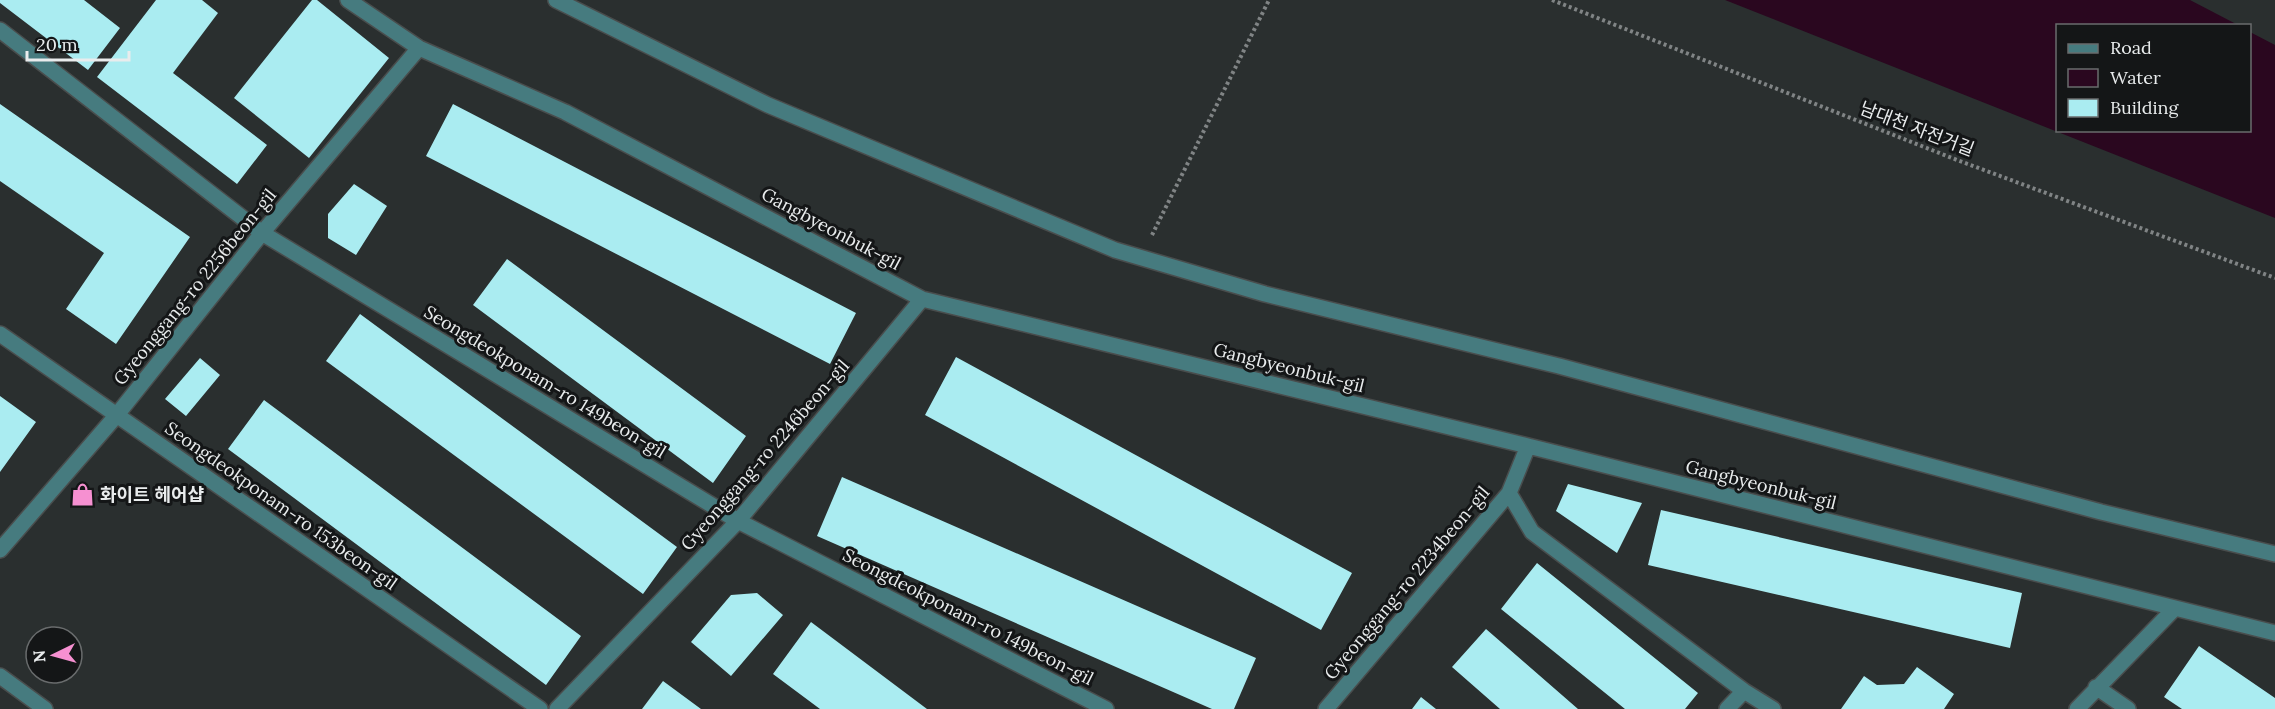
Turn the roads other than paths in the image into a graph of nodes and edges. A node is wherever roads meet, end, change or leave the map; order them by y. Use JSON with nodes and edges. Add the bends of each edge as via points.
{"nodes":[{"id":1,"x":348,"y":0,"type":"edge"},
{"id":2,"x":556,"y":0,"type":"edge"},
{"id":3,"x":0,"y":30,"type":"edge"},
{"id":4,"x":419,"y":48,"type":"junction"},
{"id":5,"x":262,"y":233,"type":"junction"},
{"id":6,"x":922,"y":299,"type":"junction"},
{"id":7,"x":0,"y":334,"type":"edge"},
{"id":8,"x":116,"y":416,"type":"junction"},
{"id":9,"x":1528,"y":446,"type":"junction"},
{"id":10,"x":1509,"y":493,"type":"junction"},
{"id":11,"x":738,"y":521,"type":"junction"},
{"id":12,"x":0,"y":550,"type":"edge"},
{"id":13,"x":2275,"y":554,"type":"edge"},
{"id":14,"x":2175,"y":608,"type":"junction"},
{"id":15,"x":2275,"y":633,"type":"edge"},
{"id":16,"x":0,"y":676,"type":"edge"},
{"id":17,"x":2096,"y":687,"type":"junction"},
{"id":18,"x":1744,"y":691,"type":"junction"},
{"id":19,"x":45,"y":709,"type":"edge"},
{"id":20,"x":540,"y":709,"type":"edge"},
{"id":21,"x":557,"y":709,"type":"edge"},
{"id":22,"x":1106,"y":709,"type":"edge"},
{"id":23,"x":1326,"y":709,"type":"edge"},
{"id":24,"x":1727,"y":709,"type":"edge"},
{"id":25,"x":1773,"y":709,"type":"edge"},
{"id":26,"x":2077,"y":709,"type":"edge"},
{"id":27,"x":2128,"y":709,"type":"edge"}],
"edges":[{"from":1,"to":4,"type":"street","name":"Gangbyeonbuk-gil"},
{"from":2,"to":13,"type":"street","via":[[768,105],[1115,250],[1265,294],[1559,366],[2101,512]]},
{"from":3,"to":5,"type":"street","name":"Seongdeokponam-ro 149beon-gil"},
{"from":4,"to":5,"type":"street","name":"Gyeonggang-ro 2256beon-gil"},
{"from":4,"to":6,"type":"street","name":"Gangbyeonbuk-gil","via":[[565,112]]},
{"from":5,"to":8,"type":"street","name":"Gyeonggang-ro 2256beon-gil"},
{"from":5,"to":11,"type":"street","name":"Seongdeokponam-ro 149beon-gil"},
{"from":6,"to":9,"type":"street","name":"Gangbyeonbuk-gil"},
{"from":6,"to":11,"type":"street","name":"Gyeonggang-ro 2246beon-gil"},
{"from":7,"to":8,"type":"street","name":"Seongdeokponam-ro 153beon-gil"},
{"from":8,"to":12,"type":"street","name":"Gyeonggang-ro 2256beon-gil"},
{"from":8,"to":20,"type":"street","name":"Seongdeokponam-ro 153beon-gil"},
{"from":9,"to":10,"type":"street","name":"Gyeonggang-ro 2234beon-gil"},
{"from":9,"to":14,"type":"street","name":"Gangbyeonbuk-gil"},
{"from":10,"to":18,"type":"street","via":[[1532,532]]},
{"from":10,"to":23,"type":"street","name":"Gyeonggang-ro 2234beon-gil"},
{"from":11,"to":21,"type":"street","name":"Gyeonggang-ro 2246beon-gil"},
{"from":11,"to":22,"type":"street","name":"Seongdeokponam-ro 149beon-gil"},
{"from":14,"to":15,"type":"street","name":"Gangbyeonbuk-gil"},
{"from":14,"to":17,"type":"street"},
{"from":16,"to":19,"type":"street"},
{"from":17,"to":26,"type":"street"},
{"from":17,"to":27,"type":"street"},
{"from":18,"to":24,"type":"street"},
{"from":18,"to":25,"type":"street"}]}
